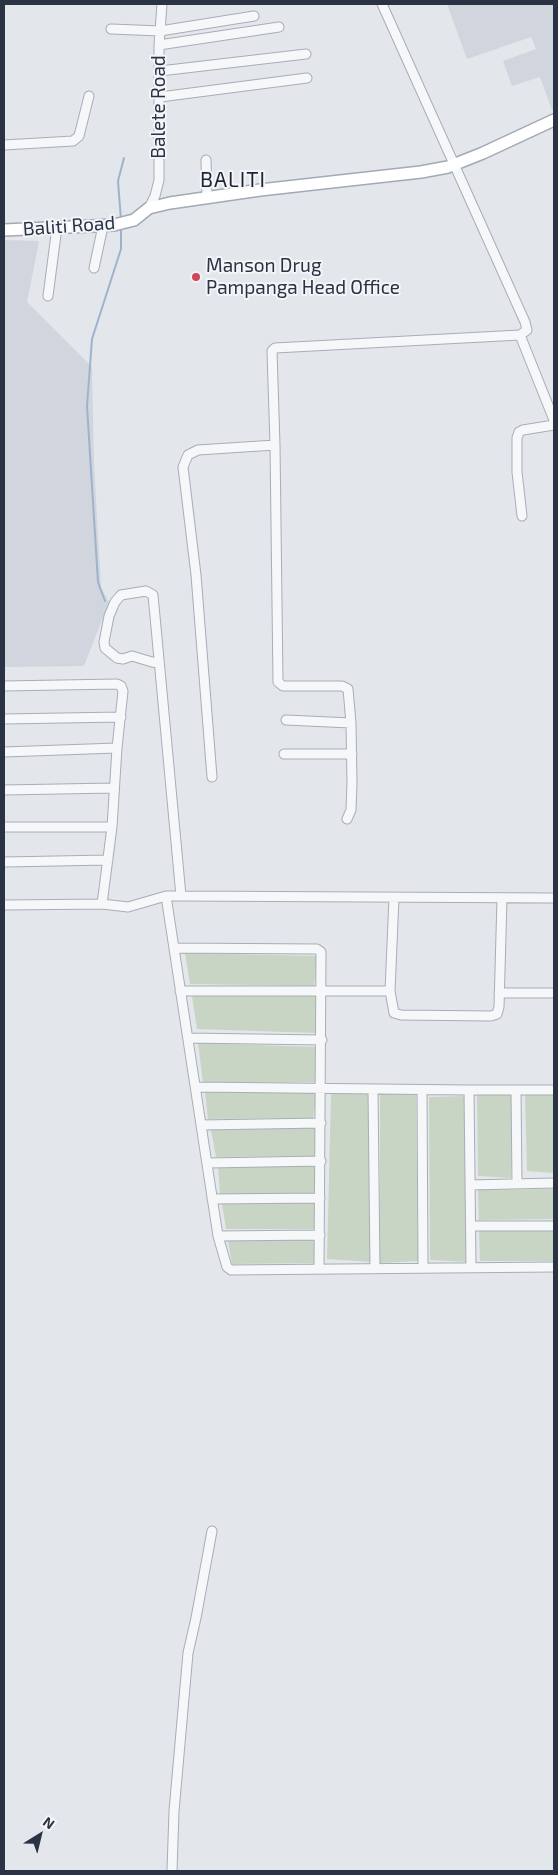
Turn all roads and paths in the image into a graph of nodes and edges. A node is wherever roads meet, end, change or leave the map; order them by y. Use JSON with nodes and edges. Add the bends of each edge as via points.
{"nodes":[{"id":1,"x":162,"y":4,"type":"edge"},
{"id":2,"x":382,"y":4,"type":"edge"},
{"id":3,"x":254,"y":16,"type":"dead end"},
{"id":4,"x":279,"y":26,"type":"dead end"},
{"id":5,"x":111,"y":29,"type":"dead end"},
{"id":6,"x":160,"y":31,"type":"junction"},
{"id":7,"x":159,"y":45,"type":"junction"},
{"id":8,"x":306,"y":54,"type":"dead end"},
{"id":9,"x":160,"y":71,"type":"junction"},
{"id":10,"x":307,"y":78,"type":"dead end"},
{"id":11,"x":89,"y":96,"type":"dead end"},
{"id":12,"x":160,"y":96,"type":"junction"},
{"id":13,"x":554,"y":120,"type":"edge"},
{"id":14,"x":4,"y":145,"type":"edge"},
{"id":15,"x":206,"y":160,"type":"dead end"},
{"id":16,"x":455,"y":166,"type":"junction"},
{"id":17,"x":207,"y":197,"type":"junction"},
{"id":18,"x":149,"y":208,"type":"junction"},
{"id":19,"x":108,"y":225,"type":"junction"},
{"id":20,"x":57,"y":227,"type":"junction"},
{"id":21,"x":4,"y":230,"type":"edge"},
{"id":22,"x":94,"y":268,"type":"dead end"},
{"id":23,"x":48,"y":296,"type":"dead end"},
{"id":24,"x":520,"y":335,"type":"junction"},
{"id":25,"x":554,"y":420,"type":"edge"},
{"id":26,"x":554,"y":425,"type":"edge"},
{"id":27,"x":275,"y":445,"type":"junction"},
{"id":28,"x":522,"y":516,"type":"dead end"},
{"id":29,"x":159,"y":663,"type":"junction"},
{"id":30,"x":4,"y":686,"type":"edge"},
{"id":31,"x":121,"y":717,"type":"junction"},
{"id":32,"x":4,"y":719,"type":"edge"},
{"id":33,"x":286,"y":720,"type":"dead end"},
{"id":34,"x":351,"y":723,"type":"junction"},
{"id":35,"x":117,"y":748,"type":"junction"},
{"id":36,"x":4,"y":752,"type":"edge"},
{"id":37,"x":284,"y":754,"type":"dead end"},
{"id":38,"x":352,"y":754,"type":"junction"},
{"id":39,"x":212,"y":777,"type":"dead end"},
{"id":40,"x":114,"y":788,"type":"junction"},
{"id":41,"x":4,"y":790,"type":"edge"},
{"id":42,"x":347,"y":819,"type":"dead end"},
{"id":43,"x":4,"y":827,"type":"edge"},
{"id":44,"x":112,"y":827,"type":"junction"},
{"id":45,"x":108,"y":860,"type":"junction"},
{"id":46,"x":4,"y":862,"type":"edge"},
{"id":47,"x":166,"y":896,"type":"junction"},
{"id":48,"x":181,"y":896,"type":"junction"},
{"id":49,"x":394,"y":898,"type":"junction"},
{"id":50,"x":502,"y":898,"type":"junction"},
{"id":51,"x":554,"y":898,"type":"edge"},
{"id":52,"x":102,"y":904,"type":"junction"},
{"id":53,"x":4,"y":905,"type":"edge"},
{"id":54,"x":174,"y":948,"type":"junction"},
{"id":55,"x":322,"y":990,"type":"junction"},
{"id":56,"x":180,"y":991,"type":"junction"},
{"id":57,"x":390,"y":992,"type":"junction"},
{"id":58,"x":499,"y":993,"type":"junction"},
{"id":59,"x":554,"y":993,"type":"edge"},
{"id":60,"x":188,"y":1038,"type":"junction"},
{"id":61,"x":322,"y":1040,"type":"junction"},
{"id":62,"x":196,"y":1087,"type":"junction"},
{"id":63,"x":322,"y":1089,"type":"junction"},
{"id":64,"x":373,"y":1089,"type":"junction"},
{"id":65,"x":422,"y":1090,"type":"junction"},
{"id":66,"x":469,"y":1090,"type":"junction"},
{"id":67,"x":516,"y":1090,"type":"junction"},
{"id":68,"x":554,"y":1090,"type":"edge"},
{"id":69,"x":322,"y":1123,"type":"junction"},
{"id":70,"x":201,"y":1125,"type":"junction"},
{"id":71,"x":321,"y":1161,"type":"junction"},
{"id":72,"x":208,"y":1163,"type":"junction"},
{"id":73,"x":554,"y":1183,"type":"edge"},
{"id":74,"x":517,"y":1184,"type":"junction"},
{"id":75,"x":470,"y":1185,"type":"junction"},
{"id":76,"x":320,"y":1198,"type":"junction"},
{"id":77,"x":212,"y":1199,"type":"junction"},
{"id":78,"x":471,"y":1226,"type":"junction"},
{"id":79,"x":554,"y":1226,"type":"edge"},
{"id":80,"x":320,"y":1235,"type":"junction"},
{"id":81,"x":218,"y":1236,"type":"junction"},
{"id":82,"x":472,"y":1267,"type":"junction"},
{"id":83,"x":554,"y":1267,"type":"edge"},
{"id":84,"x":423,"y":1268,"type":"junction"},
{"id":85,"x":319,"y":1269,"type":"junction"},
{"id":86,"x":375,"y":1269,"type":"junction"},
{"id":87,"x":212,"y":1531,"type":"dead end"},
{"id":88,"x":172,"y":1871,"type":"edge"}],
"edges":[{"from":1,"to":6,"type":"street","name":"Balete Road"},
{"from":2,"to":16,"type":"street"},
{"from":3,"to":6,"type":"street"},
{"from":4,"to":7,"type":"street"},
{"from":5,"to":6,"type":"street"},
{"from":6,"to":7,"type":"street","name":"Balete Road"},
{"from":7,"to":9,"type":"street","name":"Balete Road"},
{"from":8,"to":9,"type":"street"},
{"from":9,"to":12,"type":"street","name":"Balete Road"},
{"from":10,"to":12,"type":"street"},
{"from":11,"to":14,"type":"street","via":[[79,136],[73,141]]},
{"from":12,"to":18,"type":"street","name":"Balete Road","via":[[159,180]]},
{"from":13,"to":16,"type":"main road"},
{"from":15,"to":17,"type":"street"},
{"from":16,"to":17,"type":"main road"},
{"from":16,"to":24,"type":"street","via":[[525,322],[527,330]]},
{"from":17,"to":18,"type":"main road"},
{"from":18,"to":19,"type":"main road","name":"Baliti Road","via":[[131,221]]},
{"from":19,"to":20,"type":"main road","name":"Baliti Road"},
{"from":19,"to":22,"type":"street"},
{"from":20,"to":21,"type":"main road","name":"Baliti Road"},
{"from":20,"to":23,"type":"street"},
{"from":24,"to":25,"type":"street"},
{"from":24,"to":27,"type":"street","via":[[274,349]]},
{"from":26,"to":28,"type":"street","via":[[519,432],[517,472]]},
{"from":27,"to":34,"type":"street","via":[[278,682],[283,686],[345,687],[348,689]]},
{"from":27,"to":39,"type":"street","via":[[198,450],[188,455],[183,467],[196,575]]},
{"from":29,"to":29,"type":"street","via":[[153,595],[146,591],[121,595],[110,616],[105,648],[117,658],[132,656]]},
{"from":29,"to":48,"type":"street"},
{"from":30,"to":31,"type":"street","via":[[117,684],[123,691]]},
{"from":31,"to":32,"type":"street"},
{"from":31,"to":35,"type":"street"},
{"from":33,"to":34,"type":"street"},
{"from":34,"to":38,"type":"street"},
{"from":35,"to":36,"type":"street"},
{"from":35,"to":40,"type":"street"},
{"from":37,"to":38,"type":"street"},
{"from":38,"to":42,"type":"street","via":[[352,805]]},
{"from":40,"to":41,"type":"street"},
{"from":40,"to":44,"type":"street"},
{"from":43,"to":44,"type":"street"},
{"from":44,"to":45,"type":"street"},
{"from":45,"to":46,"type":"street"},
{"from":45,"to":52,"type":"street"},
{"from":47,"to":48,"type":"street"},
{"from":47,"to":52,"type":"street","via":[[128,907]]},
{"from":47,"to":54,"type":"street"},
{"from":48,"to":49,"type":"street"},
{"from":49,"to":50,"type":"street"},
{"from":49,"to":57,"type":"street"},
{"from":50,"to":51,"type":"street"},
{"from":50,"to":58,"type":"street"},
{"from":52,"to":53,"type":"street"},
{"from":54,"to":55,"type":"street","via":[[317,949],[322,952]]},
{"from":54,"to":56,"type":"street"},
{"from":55,"to":56,"type":"street"},
{"from":55,"to":57,"type":"street"},
{"from":55,"to":61,"type":"street"},
{"from":56,"to":60,"type":"street"},
{"from":57,"to":58,"type":"street","via":[[394,1013],[402,1015],[491,1016],[497,1014]]},
{"from":58,"to":59,"type":"street"},
{"from":60,"to":61,"type":"street"},
{"from":60,"to":62,"type":"street"},
{"from":61,"to":63,"type":"street"},
{"from":62,"to":63,"type":"street"},
{"from":62,"to":70,"type":"street"},
{"from":63,"to":64,"type":"street"},
{"from":63,"to":69,"type":"street"},
{"from":64,"to":65,"type":"street"},
{"from":64,"to":86,"type":"street"},
{"from":65,"to":66,"type":"street"},
{"from":65,"to":84,"type":"street"},
{"from":66,"to":67,"type":"street"},
{"from":66,"to":75,"type":"street"},
{"from":67,"to":68,"type":"street"},
{"from":67,"to":74,"type":"street"},
{"from":69,"to":70,"type":"street"},
{"from":69,"to":71,"type":"street"},
{"from":70,"to":72,"type":"street"},
{"from":71,"to":72,"type":"street"},
{"from":71,"to":76,"type":"street"},
{"from":72,"to":77,"type":"street"},
{"from":73,"to":74,"type":"street"},
{"from":74,"to":75,"type":"street"},
{"from":75,"to":78,"type":"street"},
{"from":76,"to":77,"type":"street"},
{"from":76,"to":80,"type":"street"},
{"from":77,"to":81,"type":"street"},
{"from":78,"to":79,"type":"street"},
{"from":78,"to":82,"type":"street"},
{"from":80,"to":81,"type":"street"},
{"from":80,"to":85,"type":"street"},
{"from":81,"to":85,"type":"street","via":[[225,1264],[231,1270]]},
{"from":82,"to":83,"type":"street"},
{"from":82,"to":84,"type":"street"},
{"from":84,"to":86,"type":"street"},
{"from":85,"to":86,"type":"street"},
{"from":87,"to":88,"type":"street","via":[[188,1653]]}]}
